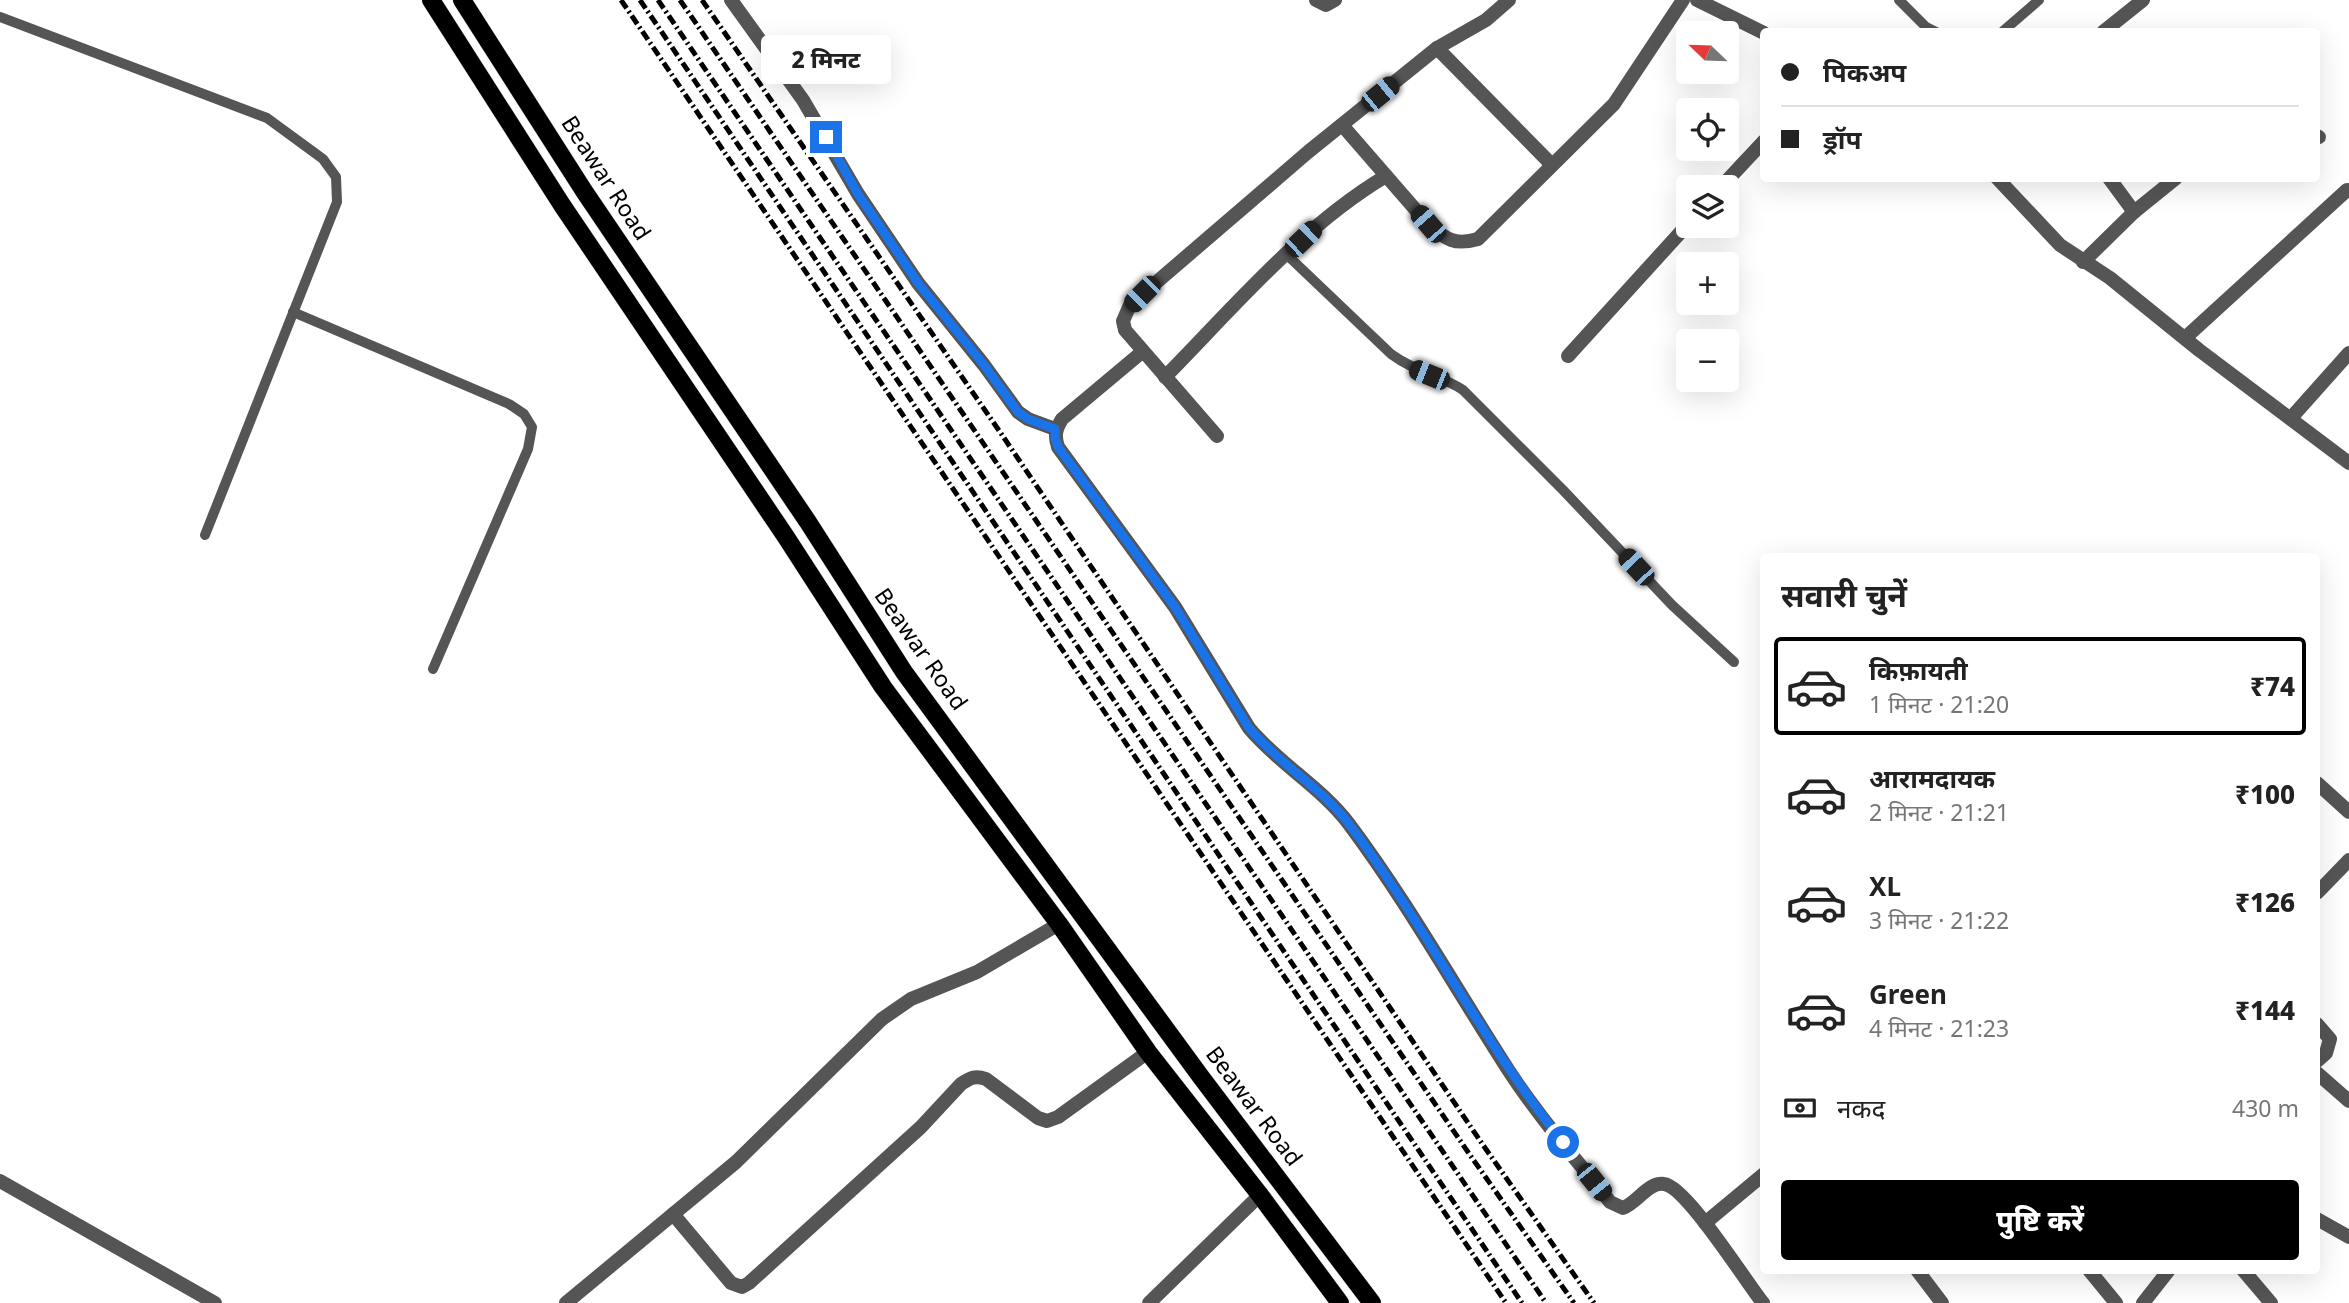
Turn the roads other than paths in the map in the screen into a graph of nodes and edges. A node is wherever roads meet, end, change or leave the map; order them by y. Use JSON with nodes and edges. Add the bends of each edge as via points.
{"nodes":[{"id":1,"x":431,"y":0,"type":"edge"},
{"id":2,"x":462,"y":0,"type":"edge"},
{"id":3,"x":731,"y":0,"type":"edge"},
{"id":4,"x":1315,"y":0,"type":"edge"},
{"id":5,"x":1335,"y":0,"type":"edge"},
{"id":6,"x":1509,"y":0,"type":"edge"},
{"id":7,"x":1684,"y":0,"type":"edge"},
{"id":8,"x":1697,"y":0,"type":"edge"},
{"id":9,"x":1899,"y":0,"type":"edge"},
{"id":10,"x":2039,"y":0,"type":"edge"},
{"id":11,"x":2143,"y":0,"type":"edge"},
{"id":12,"x":0,"y":17,"type":"edge"},
{"id":13,"x":1928,"y":28,"type":"edge"},
{"id":14,"x":2007,"y":28,"type":"edge"},
{"id":15,"x":2111,"y":28,"type":"edge"},
{"id":16,"x":1760,"y":31,"type":"edge"},
{"id":17,"x":1437,"y":48,"type":"junction"},
{"id":18,"x":1342,"y":125,"type":"junction"},
{"id":19,"x":1760,"y":145,"type":"edge"},
{"id":20,"x":1552,"y":165,"type":"junction"},
{"id":21,"x":1732,"y":175,"type":"edge"},
{"id":22,"x":1385,"y":176,"type":"junction"},
{"id":23,"x":2001,"y":182,"type":"edge"},
{"id":24,"x":2112,"y":182,"type":"edge"},
{"id":25,"x":2171,"y":182,"type":"edge"},
{"id":26,"x":2347,"y":190,"type":"edge"},
{"id":27,"x":2134,"y":212,"type":"junction"},
{"id":28,"x":1676,"y":237,"type":"edge"},
{"id":29,"x":1287,"y":255,"type":"junction"},
{"id":30,"x":2083,"y":262,"type":"junction"},
{"id":31,"x":293,"y":312,"type":"junction"},
{"id":32,"x":2185,"y":338,"type":"junction"},
{"id":33,"x":1142,"y":352,"type":"junction"},
{"id":34,"x":2349,"y":353,"type":"edge"},
{"id":35,"x":1568,"y":356,"type":"dead end"},
{"id":36,"x":1165,"y":377,"type":"junction"},
{"id":37,"x":2291,"y":418,"type":"junction"},
{"id":38,"x":1055,"y":429,"type":"junction"},
{"id":39,"x":1216,"y":436,"type":"dead end"},
{"id":40,"x":2349,"y":463,"type":"edge"},
{"id":41,"x":205,"y":535,"type":"dead end"},
{"id":42,"x":1734,"y":662,"type":"dead end"},
{"id":43,"x":433,"y":669,"type":"dead end"},
{"id":44,"x":2320,"y":786,"type":"edge"},
{"id":45,"x":2349,"y":812,"type":"edge"},
{"id":46,"x":2349,"y":860,"type":"edge"},
{"id":47,"x":2320,"y":890,"type":"edge"},
{"id":48,"x":1059,"y":925,"type":"junction"},
{"id":49,"x":2320,"y":1028,"type":"edge"},
{"id":50,"x":1148,"y":1052,"type":"junction"},
{"id":51,"x":2320,"y":1058,"type":"edge"},
{"id":52,"x":2320,"y":1076,"type":"edge"},
{"id":53,"x":2349,"y":1101,"type":"edge"},
{"id":54,"x":1760,"y":1177,"type":"edge"},
{"id":55,"x":0,"y":1181,"type":"edge"},
{"id":56,"x":1260,"y":1195,"type":"junction"},
{"id":57,"x":673,"y":1214,"type":"junction"},
{"id":58,"x":2320,"y":1221,"type":"edge"},
{"id":59,"x":1705,"y":1223,"type":"junction"},
{"id":60,"x":2349,"y":1237,"type":"edge"},
{"id":61,"x":1920,"y":1274,"type":"edge"},
{"id":62,"x":2093,"y":1274,"type":"edge"},
{"id":63,"x":2166,"y":1274,"type":"edge"},
{"id":64,"x":2246,"y":1274,"type":"edge"},
{"id":65,"x":215,"y":1303,"type":"edge"},
{"id":66,"x":566,"y":1303,"type":"edge"},
{"id":67,"x":1149,"y":1303,"type":"edge"},
{"id":68,"x":1340,"y":1303,"type":"edge"},
{"id":69,"x":1372,"y":1303,"type":"edge"},
{"id":70,"x":1763,"y":1303,"type":"edge"},
{"id":71,"x":1942,"y":1303,"type":"edge"},
{"id":72,"x":2116,"y":1303,"type":"edge"},
{"id":73,"x":2143,"y":1303,"type":"edge"},
{"id":74,"x":2271,"y":1303,"type":"edge"}],
"edges":[{"from":1,"to":48,"type":"main road","via":[[883,687]]},
{"from":2,"to":69,"type":"main road","name":"Beawar Road","via":[[904,672]]},
{"from":3,"to":38,"type":"street","via":[[803,100],[918,283],[1018,412]]},
{"from":4,"to":5,"type":"street","via":[[1325,5]]},
{"from":6,"to":17,"type":"street","via":[[1486,20]]},
{"from":7,"to":20,"type":"street","via":[[1614,104]]},
{"from":8,"to":16,"type":"street"},
{"from":9,"to":13,"type":"lane"},
{"from":10,"to":14,"type":"lane"},
{"from":11,"to":15,"type":"street"},
{"from":12,"to":31,"type":"lane","via":[[267,118],[323,159],[336,177],[337,202]]},
{"from":17,"to":18,"type":"street"},
{"from":17,"to":20,"type":"street"},
{"from":18,"to":22,"type":"street"},
{"from":18,"to":33,"type":"street","via":[[1130,305],[1123,321],[1125,330]]},
{"from":19,"to":21,"type":"street"},
{"from":20,"to":22,"type":"street","via":[[1478,239],[1461,244],[1428,224]]},
{"from":22,"to":29,"type":"street","via":[[1355,194]]},
{"from":23,"to":30,"type":"street","via":[[2055,240]]},
{"from":24,"to":27,"type":"street"},
{"from":25,"to":27,"type":"street"},
{"from":26,"to":32,"type":"street"},
{"from":27,"to":30,"type":"street"},
{"from":28,"to":35,"type":"street"},
{"from":29,"to":36,"type":"street"},
{"from":29,"to":42,"type":"lane","via":[[1391,354],[1463,390],[1672,605]]},
{"from":30,"to":32,"type":"street"},
{"from":31,"to":41,"type":"lane"},
{"from":31,"to":43,"type":"lane","via":[[509,404],[524,414],[532,427],[528,449]]},
{"from":32,"to":37,"type":"street"},
{"from":33,"to":36,"type":"street"},
{"from":33,"to":38,"type":"street","via":[[1073,408]]},
{"from":34,"to":37,"type":"street"},
{"from":36,"to":39,"type":"street"},
{"from":37,"to":40,"type":"street"},
{"from":38,"to":59,"type":"street","via":[[1058,447],[1175,607],[1249,728],[1347,822],[1511,1073],[1610,1202],[1623,1208],[1653,1186],[1666,1184],[1683,1196]]},
{"from":44,"to":45,"type":"street"},
{"from":46,"to":47,"type":"street"},
{"from":48,"to":50,"type":"main road"},
{"from":48,"to":57,"type":"street","via":[[977,972],[911,999],[882,1019],[736,1162]]},
{"from":49,"to":51,"type":"street","via":[[2330,1040]]},
{"from":50,"to":56,"type":"main road"},
{"from":50,"to":57,"type":"street","via":[[1047,1121],[986,1079],[969,1079],[742,1287],[731,1283]]},
{"from":52,"to":53,"type":"street"},
{"from":54,"to":59,"type":"street"},
{"from":55,"to":65,"type":"street"},
{"from":56,"to":67,"type":"street"},
{"from":56,"to":68,"type":"main road"},
{"from":57,"to":66,"type":"street"},
{"from":58,"to":60,"type":"street"},
{"from":59,"to":70,"type":"street"},
{"from":61,"to":71,"type":"street"},
{"from":62,"to":72,"type":"street"},
{"from":63,"to":73,"type":"street"},
{"from":64,"to":74,"type":"street"}]}
